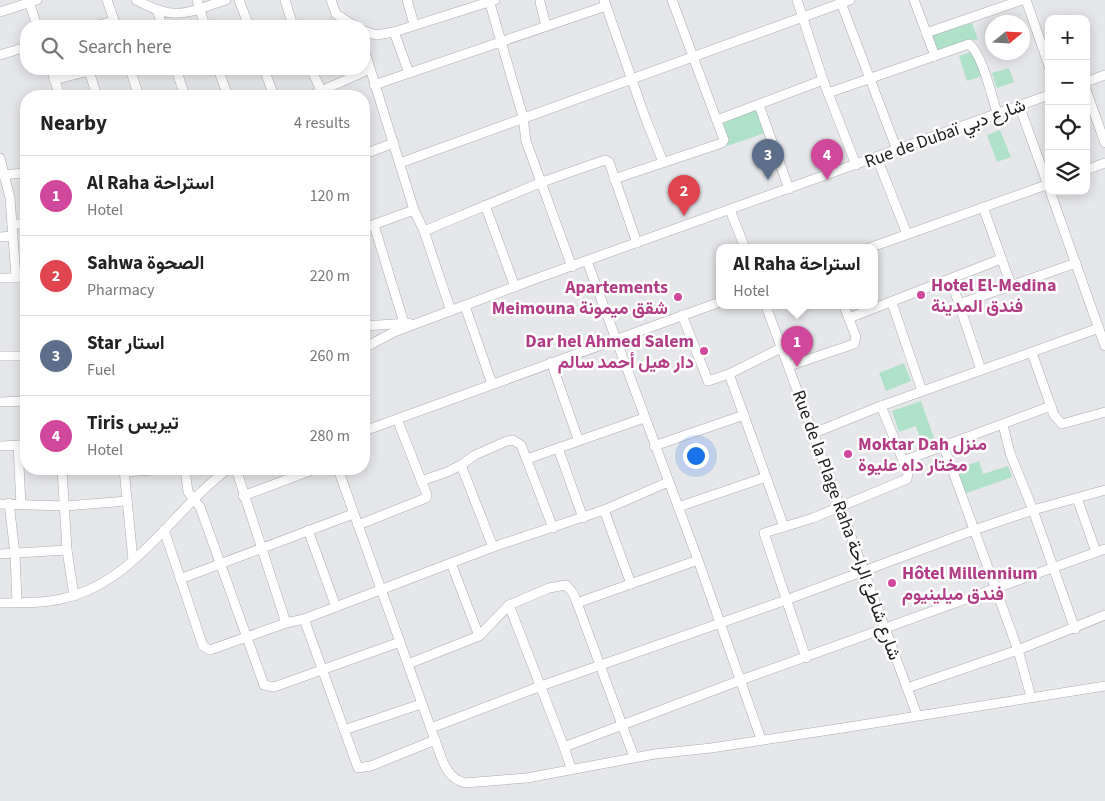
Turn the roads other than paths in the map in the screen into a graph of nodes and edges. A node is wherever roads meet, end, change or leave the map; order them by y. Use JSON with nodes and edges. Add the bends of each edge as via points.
{"nodes":[{"id":1,"x":107,"y":0,"type":"edge"},
{"id":2,"x":136,"y":0,"type":"edge"},
{"id":3,"x":226,"y":0,"type":"edge"},
{"id":4,"x":239,"y":0,"type":"edge"},
{"id":5,"x":285,"y":0,"type":"edge"},
{"id":6,"x":331,"y":0,"type":"edge"},
{"id":7,"x":407,"y":0,"type":"edge"},
{"id":8,"x":672,"y":0,"type":"edge"},
{"id":9,"x":797,"y":0,"type":"edge"},
{"id":10,"x":914,"y":0,"type":"edge"},
{"id":11,"x":1024,"y":0,"type":"edge"},
{"id":12,"x":33,"y":1,"type":"edge"},
{"id":13,"x":491,"y":1,"type":"edge"},
{"id":14,"x":540,"y":1,"type":"edge"},
{"id":15,"x":844,"y":1,"type":"edge"},
{"id":16,"x":605,"y":3,"type":"edge"},
{"id":17,"x":198,"y":4,"type":"edge"},
{"id":18,"x":0,"y":12,"type":"edge"},
{"id":19,"x":158,"y":12,"type":"junction"},
{"id":20,"x":802,"y":16,"type":"junction"},
{"id":21,"x":36,"y":20,"type":"edge"},
{"id":22,"x":114,"y":20,"type":"edge"},
{"id":23,"x":160,"y":20,"type":"edge"},
{"id":24,"x":204,"y":20,"type":"edge"},
{"id":25,"x":247,"y":20,"type":"edge"},
{"id":26,"x":291,"y":20,"type":"edge"},
{"id":27,"x":346,"y":20,"type":"edge"},
{"id":28,"x":414,"y":24,"type":"junction"},
{"id":29,"x":546,"y":26,"type":"junction"},
{"id":30,"x":394,"y":32,"type":"junction"},
{"id":31,"x":926,"y":33,"type":"junction"},
{"id":32,"x":370,"y":34,"type":"edge"},
{"id":33,"x":502,"y":41,"type":"junction"},
{"id":34,"x":20,"y":49,"type":"edge"},
{"id":35,"x":0,"y":55,"type":"edge"},
{"id":36,"x":935,"y":56,"type":"junction"},
{"id":37,"x":691,"y":57,"type":"junction"},
{"id":38,"x":1047,"y":60,"type":"edge"},
{"id":39,"x":370,"y":69,"type":"edge"},
{"id":40,"x":409,"y":73,"type":"junction"},
{"id":41,"x":53,"y":75,"type":"edge"},
{"id":42,"x":73,"y":75,"type":"edge"},
{"id":43,"x":90,"y":75,"type":"edge"},
{"id":44,"x":132,"y":75,"type":"edge"},
{"id":45,"x":178,"y":75,"type":"edge"},
{"id":46,"x":220,"y":75,"type":"edge"},
{"id":47,"x":266,"y":75,"type":"edge"},
{"id":48,"x":314,"y":75,"type":"edge"},
{"id":49,"x":356,"y":75,"type":"edge"},
{"id":50,"x":1105,"y":75,"type":"edge"},
{"id":51,"x":631,"y":78,"type":"junction"},
{"id":52,"x":870,"y":79,"type":"junction"},
{"id":53,"x":54,"y":80,"type":"junction"},
{"id":54,"x":823,"y":80,"type":"junction"},
{"id":55,"x":1090,"y":81,"type":"edge"},
{"id":56,"x":374,"y":85,"type":"junction"},
{"id":57,"x":58,"y":90,"type":"edge"},
{"id":58,"x":95,"y":90,"type":"edge"},
{"id":59,"x":135,"y":90,"type":"edge"},
{"id":60,"x":183,"y":90,"type":"edge"},
{"id":61,"x":226,"y":90,"type":"edge"},
{"id":62,"x":272,"y":90,"type":"edge"},
{"id":63,"x":320,"y":90,"type":"joint"},
{"id":64,"x":828,"y":93,"type":"junction"},
{"id":65,"x":1045,"y":96,"type":"edge"},
{"id":66,"x":1090,"y":101,"type":"edge"},
{"id":67,"x":759,"y":105,"type":"junction"},
{"id":68,"x":1019,"y":105,"type":"junction"},
{"id":69,"x":998,"y":113,"type":"junction"},
{"id":70,"x":523,"y":117,"type":"junction"},
{"id":71,"x":718,"y":120,"type":"junction"},
{"id":72,"x":394,"y":143,"type":"junction"},
{"id":73,"x":1105,"y":143,"type":"edge"},
{"id":74,"x":897,"y":150,"type":"junction"},
{"id":75,"x":370,"y":152,"type":"edge"},
{"id":76,"x":0,"y":158,"type":"edge"},
{"id":77,"x":877,"y":158,"type":"junction"},
{"id":78,"x":400,"y":162,"type":"junction"},
{"id":79,"x":663,"y":162,"type":"junction"},
{"id":80,"x":1105,"y":163,"type":"edge"},
{"id":81,"x":856,"y":165,"type":"junction"},
{"id":82,"x":1090,"y":169,"type":"edge"},
{"id":83,"x":20,"y":174,"type":"edge"},
{"id":84,"x":3,"y":175,"type":"edge"},
{"id":85,"x":1045,"y":176,"type":"edge"},
{"id":86,"x":614,"y":179,"type":"junction"},
{"id":87,"x":542,"y":182,"type":"junction"},
{"id":88,"x":1045,"y":188,"type":"edge"},
{"id":89,"x":789,"y":189,"type":"junction"},
{"id":90,"x":1052,"y":195,"type":"edge"},
{"id":91,"x":485,"y":205,"type":"junction"},
{"id":92,"x":983,"y":207,"type":"junction"},
{"id":93,"x":414,"y":210,"type":"junction"},
{"id":94,"x":730,"y":210,"type":"junction"},
{"id":95,"x":11,"y":212,"type":"junction"},
{"id":96,"x":0,"y":213,"type":"edge"},
{"id":97,"x":12,"y":224,"type":"junction"},
{"id":98,"x":20,"y":224,"type":"edge"},
{"id":99,"x":374,"y":225,"type":"junction"},
{"id":100,"x":370,"y":226,"type":"edge"},
{"id":101,"x":424,"y":231,"type":"junction"},
{"id":102,"x":908,"y":234,"type":"junction"},
{"id":103,"x":13,"y":236,"type":"junction"},
{"id":104,"x":0,"y":237,"type":"edge"},
{"id":105,"x":637,"y":244,"type":"junction"},
{"id":106,"x":743,"y":244,"type":"edge"},
{"id":107,"x":878,"y":244,"type":"edge"},
{"id":108,"x":1001,"y":260,"type":"junction"},
{"id":109,"x":587,"y":261,"type":"junction"},
{"id":110,"x":1076,"y":263,"type":"junction"},
{"id":111,"x":572,"y":267,"type":"junction"},
{"id":112,"x":20,"y":269,"type":"edge"},
{"id":113,"x":0,"y":278,"type":"edge"},
{"id":114,"x":20,"y":278,"type":"edge"},
{"id":115,"x":951,"y":280,"type":"junction"},
{"id":116,"x":1011,"y":285,"type":"junction"},
{"id":117,"x":515,"y":287,"type":"junction"},
{"id":118,"x":716,"y":303,"type":"edge"},
{"id":119,"x":892,"y":303,"type":"junction"},
{"id":120,"x":959,"y":304,"type":"junction"},
{"id":121,"x":465,"y":306,"type":"junction"},
{"id":122,"x":878,"y":308,"type":"edge"},
{"id":123,"x":767,"y":309,"type":"edge"},
{"id":124,"x":845,"y":309,"type":"edge"},
{"id":125,"x":874,"y":309,"type":"edge"},
{"id":126,"x":451,"y":311,"type":"junction"},
{"id":127,"x":682,"y":315,"type":"junction"},
{"id":128,"x":848,"y":318,"type":"junction"},
{"id":129,"x":420,"y":322,"type":"junction"},
{"id":130,"x":404,"y":323,"type":"junction"},
{"id":131,"x":370,"y":325,"type":"edge"},
{"id":132,"x":1098,"y":328,"type":"junction"},
{"id":133,"x":617,"y":337,"type":"junction"},
{"id":134,"x":370,"y":344,"type":"edge"},
{"id":135,"x":1105,"y":346,"type":"edge"},
{"id":136,"x":781,"y":348,"type":"junction"},
{"id":137,"x":1032,"y":353,"type":"junction"},
{"id":138,"x":0,"y":356,"type":"edge"},
{"id":139,"x":20,"y":356,"type":"edge"},
{"id":140,"x":551,"y":362,"type":"junction"},
{"id":141,"x":789,"y":366,"type":"junction"},
{"id":142,"x":981,"y":370,"type":"junction"},
{"id":143,"x":729,"y":374,"type":"junction"},
{"id":144,"x":492,"y":384,"type":"junction"},
{"id":145,"x":922,"y":391,"type":"junction"},
{"id":146,"x":20,"y":401,"type":"edge"},
{"id":147,"x":0,"y":402,"type":"edge"},
{"id":148,"x":881,"y":406,"type":"junction"},
{"id":149,"x":1051,"y":406,"type":"junction"},
{"id":150,"x":1105,"y":412,"type":"edge"},
{"id":151,"x":744,"y":415,"type":"junction"},
{"id":152,"x":644,"y":418,"type":"junction"},
{"id":153,"x":397,"y":419,"type":"junction"},
{"id":154,"x":1003,"y":425,"type":"junction"},
{"id":155,"x":370,"y":429,"type":"edge"},
{"id":156,"x":814,"y":433,"type":"junction"},
{"id":157,"x":578,"y":440,"type":"junction"},
{"id":158,"x":20,"y":445,"type":"edge"},
{"id":159,"x":0,"y":446,"type":"edge"},
{"id":160,"x":654,"y":446,"type":"junction"},
{"id":161,"x":944,"y":447,"type":"junction"},
{"id":162,"x":558,"y":448,"type":"junction"},
{"id":163,"x":527,"y":459,"type":"junction"},
{"id":164,"x":903,"y":461,"type":"junction"},
{"id":165,"x":461,"y":464,"type":"junction"},
{"id":166,"x":22,"y":475,"type":"edge"},
{"id":167,"x":62,"y":475,"type":"edge"},
{"id":168,"x":124,"y":475,"type":"edge"},
{"id":169,"x":186,"y":475,"type":"edge"},
{"id":170,"x":221,"y":475,"type":"edge"},
{"id":171,"x":238,"y":475,"type":"edge"},
{"id":172,"x":299,"y":475,"type":"edge"},
{"id":173,"x":340,"y":475,"type":"edge"},
{"id":174,"x":766,"y":477,"type":"junction"},
{"id":175,"x":421,"y":481,"type":"junction"},
{"id":176,"x":668,"y":482,"type":"junction"},
{"id":177,"x":1105,"y":490,"type":"edge"},
{"id":178,"x":243,"y":496,"type":"junction"},
{"id":179,"x":1077,"y":498,"type":"junction"},
{"id":180,"x":194,"y":499,"type":"junction"},
{"id":181,"x":127,"y":502,"type":"junction"},
{"id":182,"x":5,"y":504,"type":"edge"},
{"id":183,"x":22,"y":505,"type":"junction"},
{"id":184,"x":65,"y":506,"type":"junction"},
{"id":185,"x":841,"y":506,"type":"junction"},
{"id":186,"x":678,"y":507,"type":"junction"},
{"id":187,"x":604,"y":510,"type":"junction"},
{"id":188,"x":1034,"y":510,"type":"junction"},
{"id":189,"x":354,"y":514,"type":"junction"},
{"id":190,"x":582,"y":518,"type":"junction"},
{"id":191,"x":358,"y":525,"type":"junction"},
{"id":192,"x":784,"y":527,"type":"junction"},
{"id":193,"x":553,"y":528,"type":"junction"},
{"id":194,"x":164,"y":530,"type":"junction"},
{"id":195,"x":308,"y":530,"type":"junction"},
{"id":196,"x":974,"y":530,"type":"junction"},
{"id":197,"x":493,"y":547,"type":"junction"},
{"id":198,"x":261,"y":548,"type":"junction"},
{"id":199,"x":67,"y":550,"type":"junction"},
{"id":200,"x":1101,"y":550,"type":"edge"},
{"id":201,"x":0,"y":554,"type":"edge"},
{"id":202,"x":15,"y":554,"type":"junction"},
{"id":203,"x":133,"y":560,"type":"junction"},
{"id":204,"x":698,"y":560,"type":"junction"},
{"id":205,"x":450,"y":563,"type":"junction"},
{"id":206,"x":220,"y":564,"type":"junction"},
{"id":207,"x":1054,"y":569,"type":"junction"},
{"id":208,"x":864,"y":571,"type":"junction"},
{"id":209,"x":180,"y":580,"type":"junction"},
{"id":210,"x":631,"y":584,"type":"junction"},
{"id":211,"x":382,"y":590,"type":"junction"},
{"id":212,"x":995,"y":590,"type":"junction"},
{"id":213,"x":74,"y":596,"type":"junction"},
{"id":214,"x":786,"y":600,"type":"junction"},
{"id":215,"x":17,"y":602,"type":"junction"},
{"id":216,"x":0,"y":603,"type":"edge"},
{"id":217,"x":578,"y":603,"type":"junction"},
{"id":218,"x":510,"y":605,"type":"junction"},
{"id":219,"x":336,"y":607,"type":"junction"},
{"id":220,"x":1105,"y":615,"type":"edge"},
{"id":221,"x":304,"y":619,"type":"junction"},
{"id":222,"x":286,"y":623,"type":"junction"},
{"id":223,"x":720,"y":624,"type":"junction"},
{"id":224,"x":1075,"y":629,"type":"junction"},
{"id":225,"x":885,"y":630,"type":"junction"},
{"id":226,"x":479,"y":636,"type":"junction"},
{"id":227,"x":247,"y":637,"type":"junction"},
{"id":228,"x":400,"y":642,"type":"junction"},
{"id":229,"x":1018,"y":650,"type":"junction"},
{"id":230,"x":806,"y":658,"type":"junction"},
{"id":231,"x":408,"y":664,"type":"junction"},
{"id":232,"x":601,"y":664,"type":"junction"},
{"id":233,"x":322,"y":671,"type":"junction"},
{"id":234,"x":741,"y":680,"type":"junction"},
{"id":235,"x":541,"y":686,"type":"junction"},
{"id":236,"x":1105,"y":686,"type":"edge"},
{"id":237,"x":907,"y":688,"type":"junction"},
{"id":238,"x":1031,"y":697,"type":"junction"},
{"id":239,"x":421,"y":704,"type":"junction"},
{"id":240,"x":917,"y":716,"type":"junction"},
{"id":241,"x":623,"y":725,"type":"junction"},
{"id":242,"x":431,"y":728,"type":"junction"},
{"id":243,"x":344,"y":730,"type":"junction"},
{"id":244,"x":761,"y":739,"type":"junction"},
{"id":245,"x":435,"y":740,"type":"junction"},
{"id":246,"x":564,"y":746,"type":"junction"},
{"id":247,"x":634,"y":757,"type":"junction"},
{"id":248,"x":572,"y":768,"type":"junction"}],
"edges":[{"from":1,"to":22,"type":"street"},
{"from":2,"to":19,"type":"street"},
{"from":3,"to":17,"type":"street"},
{"from":4,"to":25,"type":"street"},
{"from":5,"to":26,"type":"street"},
{"from":6,"to":27,"type":"street","via":[[336,14]]},
{"from":7,"to":28,"type":"street"},
{"from":8,"to":37,"type":"street"},
{"from":9,"to":20,"type":"street"},
{"from":10,"to":31,"type":"street"},
{"from":11,"to":31,"type":"street"},
{"from":11,"to":38,"type":"street"},
{"from":12,"to":18,"type":"street"},
{"from":12,"to":21,"type":"street"},
{"from":13,"to":28,"type":"street"},
{"from":13,"to":33,"type":"street"},
{"from":14,"to":29,"type":"street"},
{"from":15,"to":20,"type":"street"},
{"from":15,"to":52,"type":"street"},
{"from":16,"to":29,"type":"street"},
{"from":16,"to":51,"type":"street"},
{"from":17,"to":19,"type":"street","via":[[177,15]]},
{"from":17,"to":24,"type":"street"},
{"from":19,"to":23,"type":"street"},
{"from":20,"to":37,"type":"street"},
{"from":20,"to":54,"type":"street"},
{"from":28,"to":30,"type":"street"},
{"from":29,"to":33,"type":"street"},
{"from":30,"to":32,"type":"street","via":[[376,36]]},
{"from":30,"to":40,"type":"street"},
{"from":31,"to":36,"type":"street"},
{"from":33,"to":40,"type":"street"},
{"from":33,"to":70,"type":"street"},
{"from":34,"to":35,"type":"street"},
{"from":36,"to":52,"type":"street"},
{"from":36,"to":69,"type":"street","via":[[964,44],[973,47]]},
{"from":37,"to":51,"type":"street"},
{"from":37,"to":71,"type":"street"},
{"from":39,"to":56,"type":"street"},
{"from":40,"to":56,"type":"street"},
{"from":41,"to":53,"type":"street"},
{"from":42,"to":53,"type":"street"},
{"from":43,"to":58,"type":"street"},
{"from":44,"to":59,"type":"street"},
{"from":45,"to":60,"type":"street"},
{"from":46,"to":61,"type":"street"},
{"from":47,"to":62,"type":"street"},
{"from":48,"to":63,"type":"street"},
{"from":49,"to":63,"type":"street"},
{"from":50,"to":55,"type":"street"},
{"from":51,"to":70,"type":"street"},
{"from":51,"to":79,"type":"street"},
{"from":52,"to":64,"type":"street"},
{"from":52,"to":74,"type":"street"},
{"from":53,"to":57,"type":"street"},
{"from":54,"to":64,"type":"street"},
{"from":54,"to":67,"type":"street"},
{"from":56,"to":72,"type":"street"},
{"from":64,"to":81,"type":"street"},
{"from":65,"to":68,"type":"street","name":"Rue de Dubaï شارع دبي"},
{"from":66,"to":73,"type":"street"},
{"from":67,"to":71,"type":"street"},
{"from":67,"to":89,"type":"street"},
{"from":68,"to":69,"type":"street","name":"Rue de Dubaï شارع دبي"},
{"from":68,"to":85,"type":"street"},
{"from":69,"to":74,"type":"street","name":"Rue de Dubaï شارع دبي"},
{"from":70,"to":78,"type":"street"},
{"from":70,"to":87,"type":"street","via":[[526,141]]},
{"from":71,"to":79,"type":"street","via":[[724,138],[722,143]]},
{"from":72,"to":75,"type":"street"},
{"from":72,"to":78,"type":"street"},
{"from":74,"to":77,"type":"street","name":"Rue de Dubaï شارع دبي"},
{"from":76,"to":84,"type":"street"},
{"from":77,"to":81,"type":"street","name":"Rue de Dubaï شارع دبي"},
{"from":77,"to":102,"type":"street"},
{"from":78,"to":93,"type":"street"},
{"from":79,"to":86,"type":"street"},
{"from":80,"to":82,"type":"street"},
{"from":81,"to":89,"type":"street","name":"Rue de Dubaï شارع دبي"},
{"from":83,"to":84,"type":"street"},
{"from":84,"to":95,"type":"street"},
{"from":86,"to":87,"type":"street","via":[[609,162],[603,160]]},
{"from":86,"to":105,"type":"street"},
{"from":87,"to":91,"type":"street"},
{"from":87,"to":111,"type":"street"},
{"from":88,"to":92,"type":"street"},
{"from":89,"to":94,"type":"street","name":"Rue de Dubaï شارع دبي"},
{"from":90,"to":110,"type":"street"},
{"from":91,"to":101,"type":"street"},
{"from":91,"to":117,"type":"street"},
{"from":92,"to":102,"type":"street"},
{"from":92,"to":108,"type":"street"},
{"from":93,"to":99,"type":"street"},
{"from":93,"to":101,"type":"street"},
{"from":94,"to":105,"type":"street","name":"Rue de Dubaï شارع دبي"},
{"from":94,"to":106,"type":"street"},
{"from":95,"to":96,"type":"street"},
{"from":95,"to":97,"type":"street"},
{"from":97,"to":98,"type":"street"},
{"from":97,"to":103,"type":"street"},
{"from":99,"to":100,"type":"street"},
{"from":99,"to":130,"type":"street"},
{"from":101,"to":126,"type":"street"},
{"from":102,"to":107,"type":"street"},
{"from":103,"to":104,"type":"street"},
{"from":103,"to":112,"type":"street"},
{"from":105,"to":109,"type":"street","name":"Rue de Dubaï شارع دبي"},
{"from":108,"to":115,"type":"street"},
{"from":108,"to":116,"type":"street"},
{"from":109,"to":111,"type":"street","name":"Rue de Dubaï شارع دبي"},
{"from":109,"to":133,"type":"street"},
{"from":110,"to":116,"type":"street"},
{"from":110,"to":132,"type":"street"},
{"from":111,"to":117,"type":"street","name":"Rue de Dubaï شارع دبي"},
{"from":113,"to":114,"type":"street"},
{"from":115,"to":119,"type":"street"},
{"from":115,"to":120,"type":"street"},
{"from":116,"to":120,"type":"street"},
{"from":117,"to":121,"type":"street","name":"Rue de Dubaï شارع دبي"},
{"from":118,"to":127,"type":"street"},
{"from":119,"to":122,"type":"street"},
{"from":119,"to":145,"type":"street"},
{"from":120,"to":142,"type":"street"},
{"from":121,"to":126,"type":"street","name":"Rue de Dubaï شارع دبي"},
{"from":121,"to":144,"type":"street"},
{"from":123,"to":136,"type":"street","name":"Rue de la Plage Raha شارع شاطئ الراحة"},
{"from":124,"to":128,"type":"street"},
{"from":125,"to":128,"type":"street"},
{"from":126,"to":129,"type":"street","name":"Rue de Dubaï شارع دبي"},
{"from":127,"to":133,"type":"street"},
{"from":127,"to":143,"type":"street","via":[[706,379],[712,381]]},
{"from":128,"to":141,"type":"street","via":[[856,338],[854,344]]},
{"from":129,"to":130,"type":"street"},
{"from":129,"to":134,"type":"street","name":"Rue de Dubaï شارع دبي"},
{"from":130,"to":131,"type":"street"},
{"from":132,"to":135,"type":"street"},
{"from":132,"to":137,"type":"street"},
{"from":133,"to":140,"type":"street"},
{"from":133,"to":152,"type":"street"},
{"from":136,"to":141,"type":"street","name":"Rue de la Plage Raha شارع شاطئ الراحة"},
{"from":136,"to":143,"type":"street"},
{"from":137,"to":142,"type":"street"},
{"from":137,"to":149,"type":"street"},
{"from":138,"to":139,"type":"street"},
{"from":140,"to":144,"type":"street"},
{"from":140,"to":157,"type":"street"},
{"from":141,"to":156,"type":"street","name":"Rue de la Plage Raha شارع شاطئ الراحة"},
{"from":142,"to":145,"type":"street"},
{"from":143,"to":151,"type":"street"},
{"from":144,"to":153,"type":"street"},
{"from":145,"to":148,"type":"street"},
{"from":146,"to":147,"type":"street"},
{"from":148,"to":156,"type":"street"},
{"from":148,"to":164,"type":"street"},
{"from":149,"to":150,"type":"street","via":[[1062,424]]},
{"from":149,"to":154,"type":"street"},
{"from":151,"to":160,"type":"street"},
{"from":151,"to":174,"type":"street"},
{"from":152,"to":157,"type":"street"},
{"from":152,"to":160,"type":"street"},
{"from":153,"to":155,"type":"street"},
{"from":153,"to":175,"type":"street"},
{"from":154,"to":161,"type":"street"},
{"from":154,"to":188,"type":"street","via":[[1010,453]]},
{"from":156,"to":185,"type":"street","name":"Rue de la Plage Raha شارع شاطئ الراحة"},
{"from":157,"to":162,"type":"street"},
{"from":158,"to":159,"type":"street"},
{"from":160,"to":176,"type":"street"},
{"from":161,"to":164,"type":"street"},
{"from":161,"to":196,"type":"street"},
{"from":162,"to":163,"type":"street"},
{"from":162,"to":190,"type":"street"},
{"from":163,"to":165,"type":"street","via":[[521,445],[513,440]]},
{"from":163,"to":193,"type":"street"},
{"from":164,"to":185,"type":"street","via":[[907,479]]},
{"from":165,"to":175,"type":"street"},
{"from":165,"to":197,"type":"street"},
{"from":166,"to":183,"type":"street"},
{"from":167,"to":184,"type":"street"},
{"from":168,"to":181,"type":"street"},
{"from":169,"to":180,"type":"street","via":[[187,487]]},
{"from":170,"to":180,"type":"street"},
{"from":171,"to":178,"type":"street"},
{"from":172,"to":178,"type":"street"},
{"from":173,"to":189,"type":"street"},
{"from":174,"to":186,"type":"street"},
{"from":174,"to":192,"type":"street"},
{"from":175,"to":191,"type":"street","via":[[426,498]]},
{"from":176,"to":186,"type":"street"},
{"from":176,"to":187,"type":"street"},
{"from":177,"to":179,"type":"street"},
{"from":178,"to":198,"type":"street"},
{"from":179,"to":188,"type":"street"},
{"from":179,"to":200,"type":"street"},
{"from":180,"to":194,"type":"street"},
{"from":180,"to":206,"type":"street","via":[[200,507]]},
{"from":181,"to":184,"type":"street"},
{"from":181,"to":203,"type":"street"},
{"from":182,"to":183,"type":"street"},
{"from":182,"to":202,"type":"street"},
{"from":183,"to":184,"type":"street"},
{"from":184,"to":199,"type":"street"},
{"from":185,"to":192,"type":"street"},
{"from":185,"to":208,"type":"street","name":"Rue de la Plage Raha شارع شاطئ الراحة"},
{"from":186,"to":204,"type":"street"},
{"from":187,"to":190,"type":"street"},
{"from":187,"to":210,"type":"street"},
{"from":188,"to":196,"type":"street"},
{"from":188,"to":207,"type":"street"},
{"from":189,"to":191,"type":"street"},
{"from":189,"to":195,"type":"street"},
{"from":190,"to":193,"type":"street"},
{"from":191,"to":211,"type":"street"},
{"from":192,"to":214,"type":"street","via":[[764,533]]},
{"from":193,"to":197,"type":"street"},
{"from":194,"to":203,"type":"street"},
{"from":194,"to":209,"type":"street"},
{"from":195,"to":198,"type":"street"},
{"from":195,"to":219,"type":"street"},
{"from":196,"to":208,"type":"street"},
{"from":196,"to":212,"type":"street"},
{"from":197,"to":205,"type":"street"},
{"from":198,"to":206,"type":"street"},
{"from":198,"to":222,"type":"street"},
{"from":199,"to":202,"type":"street"},
{"from":199,"to":213,"type":"street"},
{"from":200,"to":207,"type":"street"},
{"from":201,"to":202,"type":"street"},
{"from":202,"to":215,"type":"street"},
{"from":203,"to":213,"type":"street","via":[[100,585]]},
{"from":204,"to":210,"type":"street"},
{"from":204,"to":223,"type":"street"},
{"from":205,"to":211,"type":"street"},
{"from":205,"to":226,"type":"street"},
{"from":206,"to":209,"type":"street"},
{"from":206,"to":227,"type":"street"},
{"from":207,"to":212,"type":"street"},
{"from":207,"to":224,"type":"street"},
{"from":208,"to":214,"type":"street"},
{"from":208,"to":225,"type":"street","name":"Rue de la Plage Raha شارع شاطئ الراحة"},
{"from":209,"to":227,"type":"street","via":[[205,649]]},
{"from":210,"to":217,"type":"street"},
{"from":211,"to":219,"type":"street"},
{"from":211,"to":228,"type":"street"},
{"from":212,"to":225,"type":"street"},
{"from":212,"to":229,"type":"street"},
{"from":213,"to":215,"type":"street","via":[[53,601]]},
{"from":214,"to":223,"type":"street"},
{"from":214,"to":230,"type":"street"},
{"from":215,"to":216,"type":"street"},
{"from":217,"to":218,"type":"street","via":[[566,585],[549,588]]},
{"from":217,"to":232,"type":"street"},
{"from":218,"to":226,"type":"street"},
{"from":218,"to":235,"type":"street"},
{"from":219,"to":221,"type":"street"},
{"from":220,"to":224,"type":"street"},
{"from":221,"to":222,"type":"street"},
{"from":221,"to":233,"type":"street"},
{"from":222,"to":227,"type":"street"},
{"from":223,"to":232,"type":"street"},
{"from":223,"to":234,"type":"street"},
{"from":224,"to":229,"type":"street"},
{"from":225,"to":230,"type":"street"},
{"from":225,"to":237,"type":"street","name":"Rue de la Plage Raha شارع شاطئ الراحة"},
{"from":226,"to":231,"type":"street"},
{"from":227,"to":233,"type":"street","via":[[267,687]]},
{"from":228,"to":231,"type":"street"},
{"from":228,"to":233,"type":"street"},
{"from":229,"to":237,"type":"street"},
{"from":229,"to":238,"type":"street"},
{"from":230,"to":234,"type":"street"},
{"from":231,"to":239,"type":"street"},
{"from":232,"to":235,"type":"street"},
{"from":232,"to":241,"type":"street"},
{"from":233,"to":243,"type":"street"},
{"from":234,"to":241,"type":"street"},
{"from":234,"to":244,"type":"street"},
{"from":235,"to":242,"type":"street"},
{"from":235,"to":246,"type":"street"},
{"from":236,"to":238,"type":"street"},
{"from":237,"to":240,"type":"street","name":"Rue de la Plage Raha شارع شاطئ الراحة"},
{"from":238,"to":240,"type":"street"},
{"from":239,"to":242,"type":"street"},
{"from":239,"to":243,"type":"street"},
{"from":240,"to":244,"type":"street"},
{"from":241,"to":246,"type":"street"},
{"from":241,"to":247,"type":"street"},
{"from":242,"to":245,"type":"street"},
{"from":243,"to":245,"type":"street","via":[[358,768],[371,766]]},
{"from":244,"to":247,"type":"street"},
{"from":245,"to":248,"type":"street","via":[[451,777],[465,783],[528,778]]},
{"from":246,"to":248,"type":"street"},
{"from":247,"to":248,"type":"street"}]}
